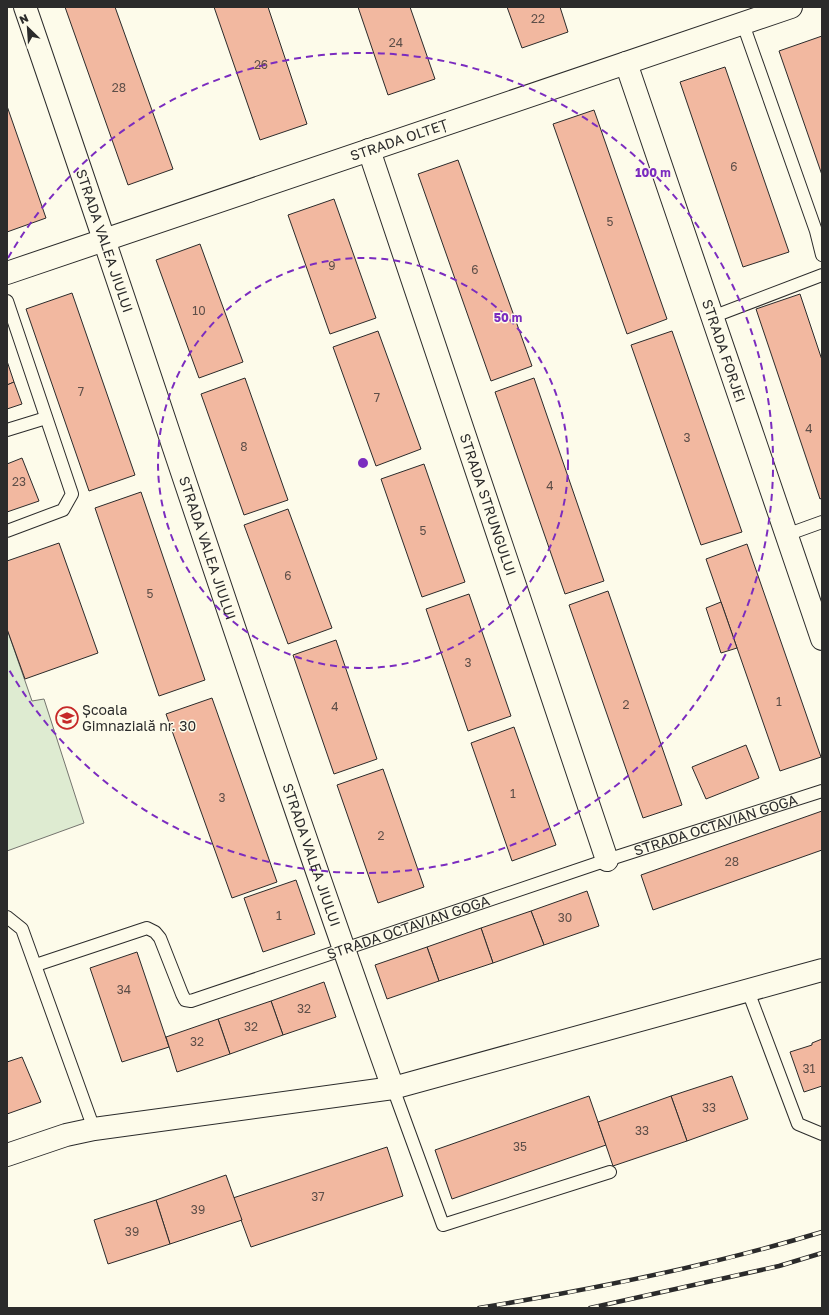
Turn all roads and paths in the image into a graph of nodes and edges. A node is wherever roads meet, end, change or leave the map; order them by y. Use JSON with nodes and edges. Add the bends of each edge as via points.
{"nodes":[{"id":1,"x":25,"y":7,"type":"edge"},
{"id":2,"x":791,"y":7,"type":"edge"},
{"id":3,"x":743,"y":24,"type":"junction"},
{"id":4,"x":626,"y":63,"type":"junction"},
{"id":5,"x":369,"y":150,"type":"junction"},
{"id":6,"x":819,"y":230,"type":"edge"},
{"id":7,"x":105,"y":240,"type":"junction"},
{"id":8,"x":822,"y":256,"type":"edge"},
{"id":9,"x":7,"y":273,"type":"edge"},
{"id":10,"x":822,"y":275,"type":"edge"},
{"id":11,"x":7,"y":301,"type":"edge"},
{"id":12,"x":712,"y":318,"type":"junction"},
{"id":13,"x":46,"y":418,"type":"junction"},
{"id":14,"x":7,"y":430,"type":"edge"},
{"id":15,"x":822,"y":522,"type":"edge"},
{"id":16,"x":7,"y":531,"type":"edge"},
{"id":17,"x":786,"y":535,"type":"junction"},
{"id":18,"x":822,"y":639,"type":"edge"},
{"id":19,"x":822,"y":791,"type":"edge"},
{"id":20,"x":606,"y":860,"type":"junction"},
{"id":21,"x":7,"y":916,"type":"edge"},
{"id":22,"x":343,"y":949,"type":"junction"},
{"id":23,"x":36,"y":965,"type":"junction"},
{"id":24,"x":822,"y":970,"type":"edge"},
{"id":25,"x":748,"y":991,"type":"junction"},
{"id":26,"x":393,"y":1088,"type":"junction"},
{"id":27,"x":94,"y":1129,"type":"junction"},
{"id":28,"x":822,"y":1134,"type":"edge"},
{"id":29,"x":7,"y":1156,"type":"edge"},
{"id":30,"x":610,"y":1172,"type":"dead end"}],
"edges":[{"from":1,"to":7,"type":"street","name":"STRADA VALEA JIULUI"},
{"from":2,"to":3,"type":"street","name":"STRADA OLTEȚ"},
{"from":3,"to":4,"type":"street","name":"STRADA OLTEȚ"},
{"from":3,"to":6,"type":"lane"},
{"from":4,"to":5,"type":"street","name":"STRADA OLTEȚ"},
{"from":4,"to":12,"type":"street","name":"STRADA FORJEI"},
{"from":5,"to":7,"type":"street","name":"STRADA OLTEȚ"},
{"from":5,"to":20,"type":"street","name":"STRADA STRUNGULUI"},
{"from":6,"to":8,"type":"lane"},
{"from":7,"to":9,"type":"street","name":"STRADA OLTEȚ"},
{"from":7,"to":22,"type":"street","name":"STRADA VALEA JIULUI"},
{"from":10,"to":12,"type":"lane"},
{"from":11,"to":13,"type":"lane"},
{"from":12,"to":17,"type":"street","name":"STRADA FORJEI"},
{"from":13,"to":14,"type":"lane"},
{"from":13,"to":16,"type":"lane","via":[[72,494],[63,510]]},
{"from":15,"to":17,"type":"lane"},
{"from":17,"to":18,"type":"street","name":"STRADA FORJEI"},
{"from":19,"to":20,"type":"lane","name":"STRADA OCTAVIAN GOGA"},
{"from":20,"to":22,"type":"lane","name":"STRADA OCTAVIAN GOGA"},
{"from":21,"to":23,"type":"lane","via":[[22,929]]},
{"from":22,"to":23,"type":"lane","name":"STRADA OCTAVIAN GOGA","via":[[191,1001],[186,1000],[182,994],[160,938],[147,928]]},
{"from":22,"to":26,"type":"street","name":"STRADA VALEA JIULUI"},
{"from":23,"to":27,"type":"lane"},
{"from":24,"to":25,"type":"street"},
{"from":25,"to":26,"type":"street"},
{"from":25,"to":28,"type":"lane","via":[[798,1124]]},
{"from":26,"to":27,"type":"street"},
{"from":26,"to":30,"type":"lane","via":[[443,1225]]},
{"from":27,"to":29,"type":"street","via":[[66,1135]]}]}
